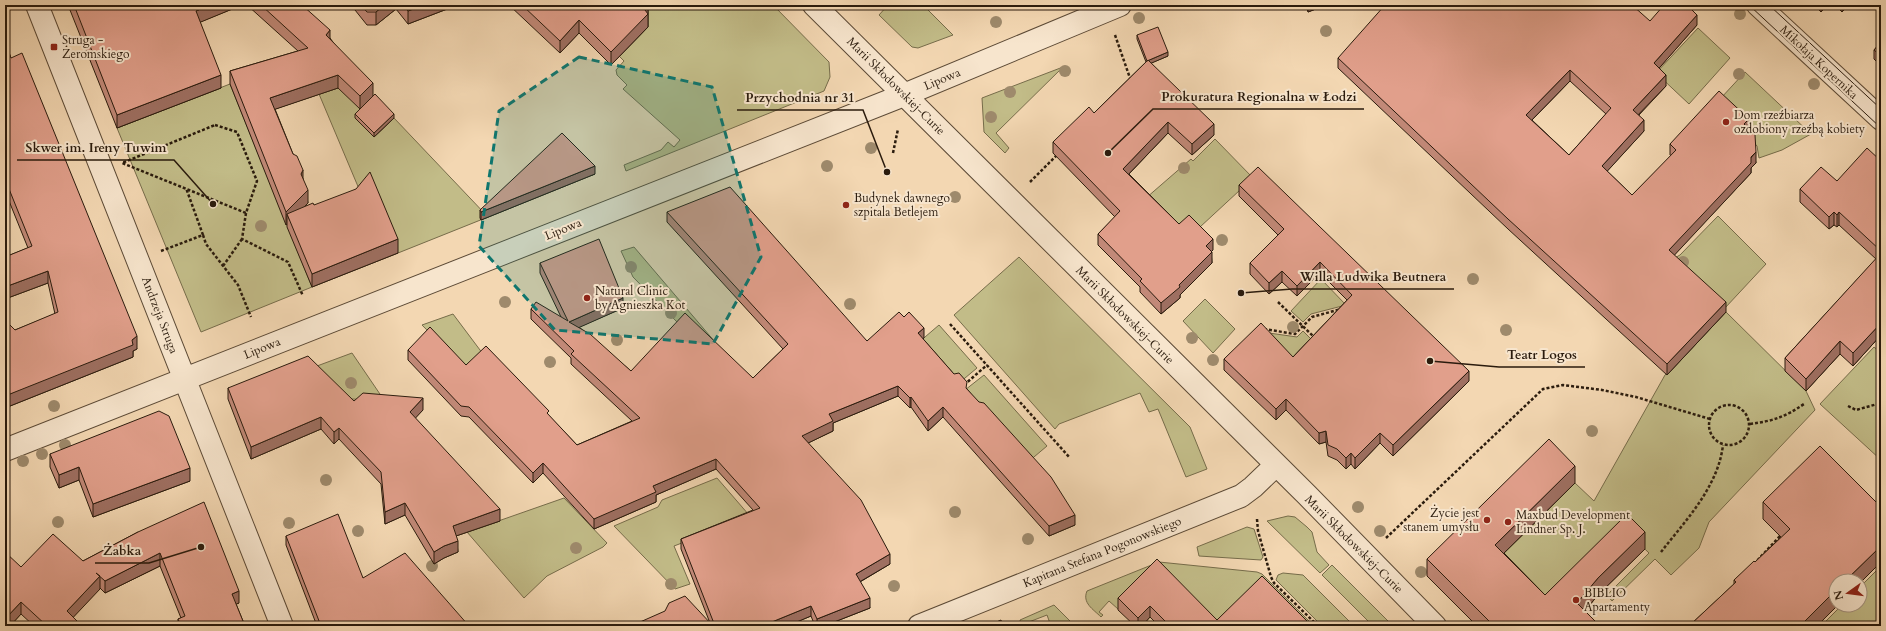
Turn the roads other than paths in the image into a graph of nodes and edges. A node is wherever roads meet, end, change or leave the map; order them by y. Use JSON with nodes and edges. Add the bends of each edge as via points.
{"nodes":[{"id":1,"x":37,"y":5,"type":"edge"},
{"id":2,"x":814,"y":5,"type":"edge"},
{"id":3,"x":1120,"y":5,"type":"edge"},
{"id":4,"x":1758,"y":5,"type":"edge"},
{"id":5,"x":904,"y":95,"type":"junction"},
{"id":6,"x":1881,"y":119,"type":"edge"},
{"id":7,"x":185,"y":379,"type":"junction"},
{"id":8,"x":5,"y":450,"type":"edge"},
{"id":9,"x":1276,"y":464,"type":"junction"},
{"id":10,"x":282,"y":626,"type":"edge"},
{"id":11,"x":919,"y":626,"type":"edge"},
{"id":12,"x":1435,"y":626,"type":"edge"}],
"edges":[{"from":1,"to":7,"type":"street","name":"Andrzeja Struga"},
{"from":2,"to":5,"type":"street","name":"Marii Skłodowskiej-Curie"},
{"from":3,"to":5,"type":"street","name":"Lipowa"},
{"from":4,"to":6,"type":"street","name":"Mikołaja Kopernika"},
{"from":5,"to":7,"type":"street","name":"Lipowa"},
{"from":5,"to":9,"type":"street","name":"Marii Skłodowskiej-Curie"},
{"from":7,"to":8,"type":"street","name":"Lipowa"},
{"from":7,"to":10,"type":"street","name":"Andrzeja Struga"},
{"from":9,"to":11,"type":"street","name":"Kapitana Stefana Pogonowskiego","via":[[1242,496]]},
{"from":9,"to":12,"type":"street","name":"Marii Skłodowskiej-Curie"}]}
